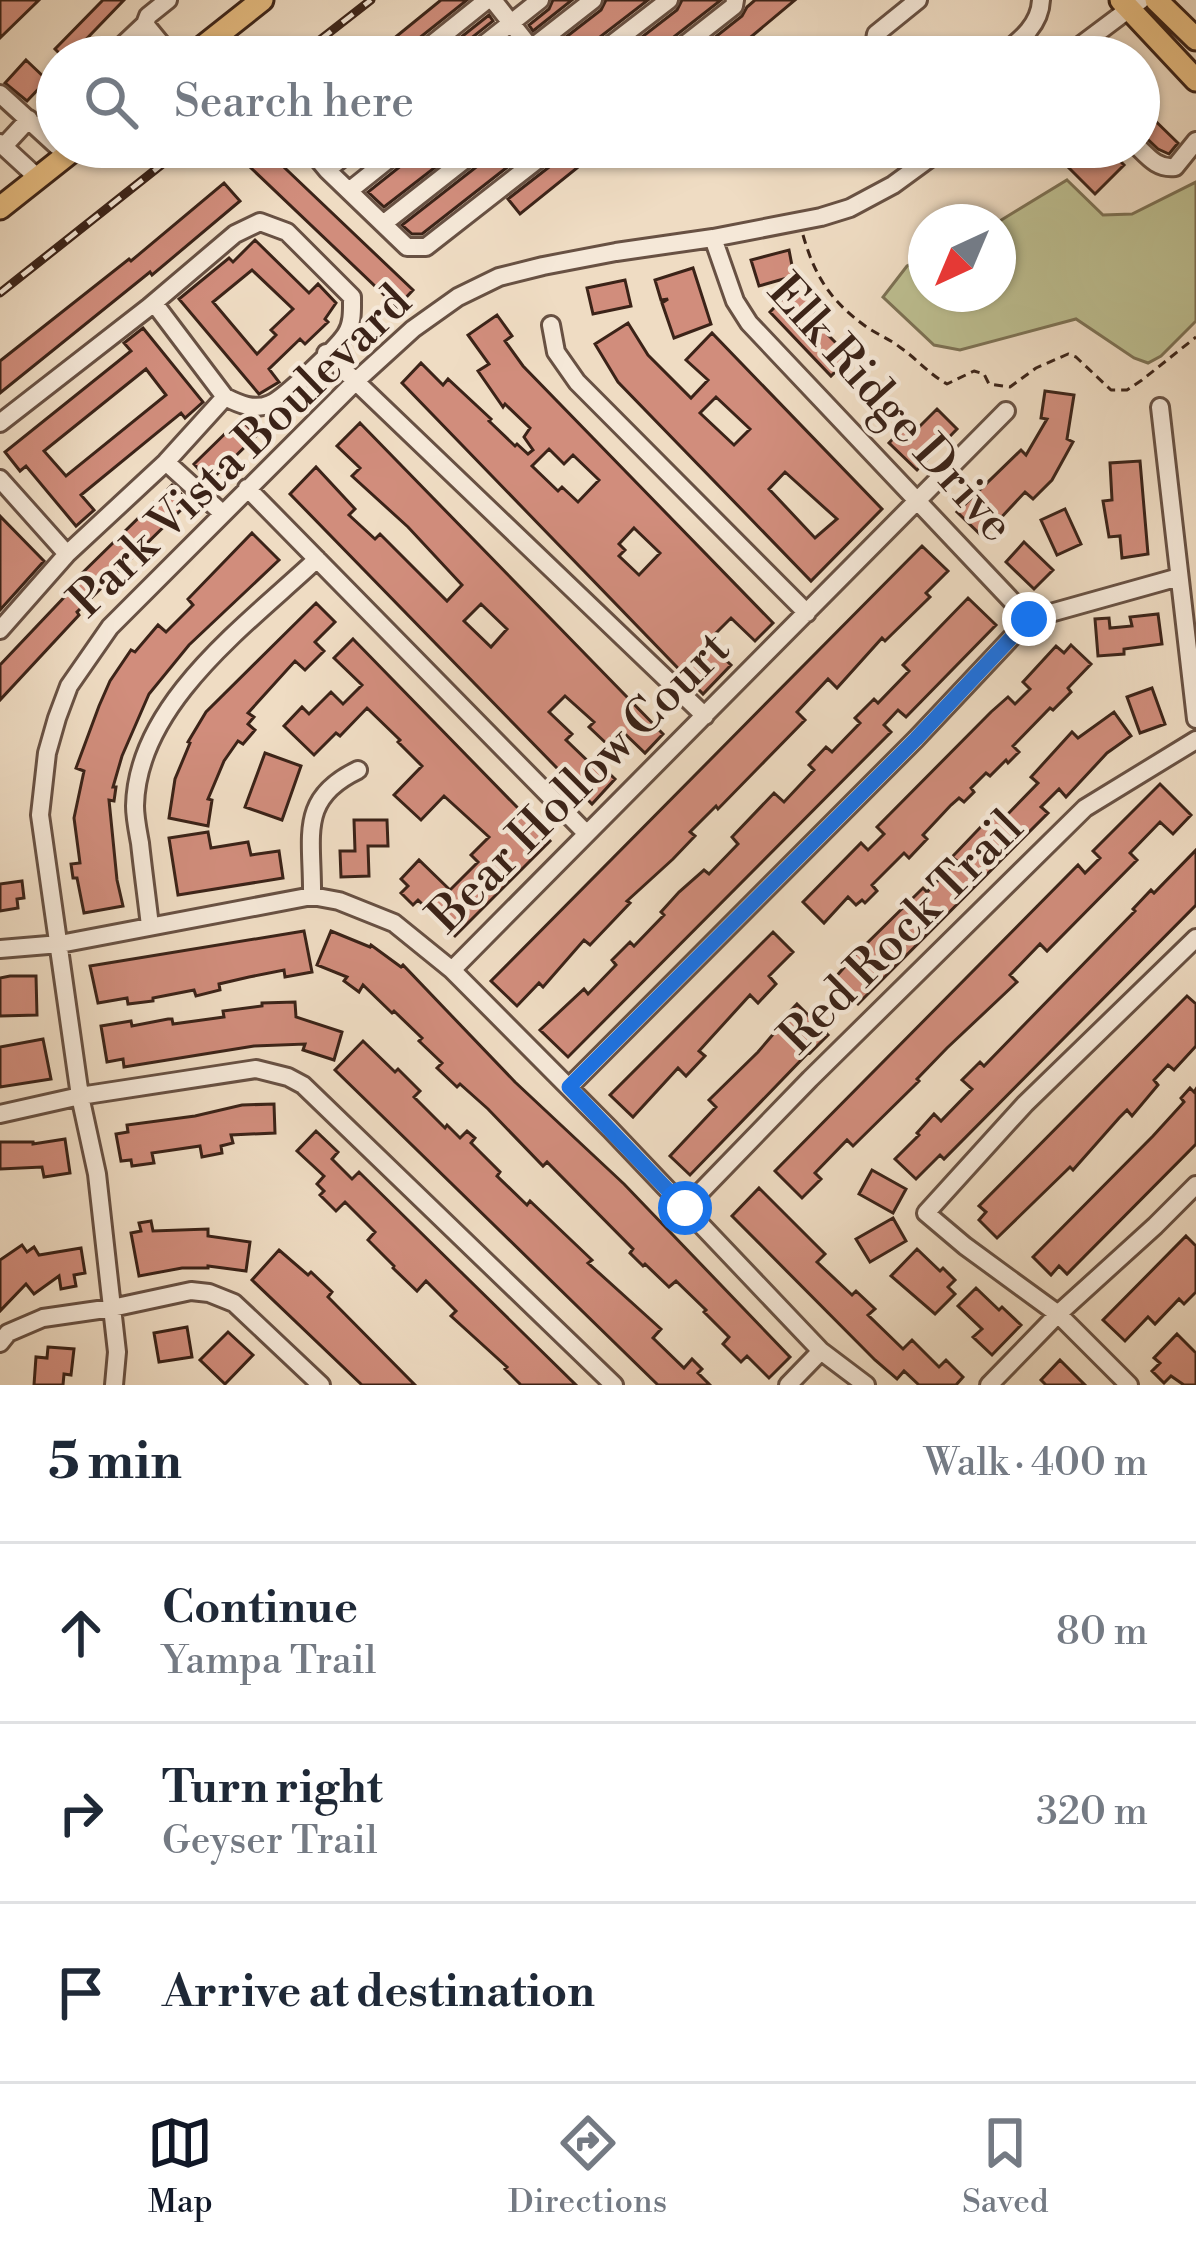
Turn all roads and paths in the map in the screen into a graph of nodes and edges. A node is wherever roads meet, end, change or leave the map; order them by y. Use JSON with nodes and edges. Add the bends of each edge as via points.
{"nodes":[{"id":1,"x":168,"y":0,"type":"edge"},
{"id":2,"x":262,"y":0,"type":"edge"},
{"id":3,"x":490,"y":0,"type":"edge"},
{"id":4,"x":539,"y":0,"type":"edge"},
{"id":5,"x":593,"y":0,"type":"edge"},
{"id":6,"x":669,"y":0,"type":"edge"},
{"id":7,"x":735,"y":0,"type":"edge"},
{"id":8,"x":918,"y":0,"type":"edge"},
{"id":9,"x":1041,"y":0,"type":"edge"},
{"id":10,"x":1156,"y":0,"type":"edge"},
{"id":11,"x":1130,"y":3,"type":"edge"},
{"id":12,"x":511,"y":22,"type":"junction"},
{"id":13,"x":145,"y":24,"type":"junction"},
{"id":14,"x":132,"y":36,"type":"edge"},
{"id":15,"x":155,"y":36,"type":"edge"},
{"id":16,"x":217,"y":36,"type":"edge"},
{"id":17,"x":443,"y":36,"type":"edge"},
{"id":18,"x":494,"y":36,"type":"edge"},
{"id":19,"x":519,"y":36,"type":"edge"},
{"id":20,"x":551,"y":36,"type":"edge"},
{"id":21,"x":622,"y":36,"type":"edge"},
{"id":22,"x":696,"y":36,"type":"edge"},
{"id":23,"x":876,"y":36,"type":"edge"},
{"id":24,"x":1023,"y":36,"type":"edge"},
{"id":25,"x":1090,"y":36,"type":"edge"},
{"id":26,"x":1158,"y":36,"type":"edge"},
{"id":27,"x":1160,"y":38,"type":"edge"},
{"id":28,"x":1196,"y":39,"type":"edge"},
{"id":29,"x":1196,"y":80,"type":"edge"},
{"id":30,"x":0,"y":94,"type":"edge"},
{"id":31,"x":36,"y":121,"type":"edge"},
{"id":32,"x":33,"y":123,"type":"junction"},
{"id":33,"x":36,"y":125,"type":"edge"},
{"id":34,"x":1196,"y":141,"type":"edge"},
{"id":35,"x":2,"y":145,"type":"edge"},
{"id":36,"x":1160,"y":165,"type":"edge"},
{"id":37,"x":47,"y":168,"type":"edge"},
{"id":38,"x":330,"y":168,"type":"edge"},
{"id":39,"x":378,"y":168,"type":"edge"},
{"id":40,"x":454,"y":168,"type":"edge"},
{"id":41,"x":527,"y":168,"type":"edge"},
{"id":42,"x":915,"y":168,"type":"edge"},
{"id":43,"x":327,"y":170,"type":"joint"},
{"id":44,"x":38,"y":178,"type":"junction"},
{"id":45,"x":349,"y":191,"type":"junction"},
{"id":46,"x":0,"y":208,"type":"edge"},
{"id":47,"x":800,"y":221,"type":"junction"},
{"id":48,"x":383,"y":224,"type":"junction"},
{"id":49,"x":713,"y":238,"type":"junction"},
{"id":50,"x":154,"y":303,"type":"junction"},
{"id":51,"x":551,"y":326,"type":"dead end"},
{"id":52,"x":1196,"y":337,"type":"edge"},
{"id":53,"x":326,"y":353,"type":"junction"},
{"id":54,"x":357,"y":380,"type":"junction"},
{"id":55,"x":225,"y":397,"type":"junction"},
{"id":56,"x":1160,"y":407,"type":"dead end"},
{"id":57,"x":1006,"y":411,"type":"dead end"},
{"id":58,"x":0,"y":423,"type":"edge"},
{"id":59,"x":166,"y":462,"type":"junction"},
{"id":60,"x":0,"y":479,"type":"edge"},
{"id":61,"x":247,"y":488,"type":"junction"},
{"id":62,"x":916,"y":500,"type":"junction"},
{"id":63,"x":222,"y":513,"type":"junction"},
{"id":64,"x":67,"y":554,"type":"junction"},
{"id":65,"x":317,"y":559,"type":"junction"},
{"id":66,"x":1179,"y":577,"type":"junction"},
{"id":67,"x":807,"y":613,"type":"junction"},
{"id":68,"x":1029,"y":619,"type":"junction"},
{"id":69,"x":1,"y":628,"type":"edge"},
{"id":70,"x":705,"y":716,"type":"junction"},
{"id":71,"x":1196,"y":718,"type":"edge"},
{"id":72,"x":1196,"y":740,"type":"edge"},
{"id":73,"x":358,"y":770,"type":"dead end"},
{"id":74,"x":586,"y":833,"type":"junction"},
{"id":75,"x":312,"y":896,"type":"junction"},
{"id":76,"x":150,"y":926,"type":"junction"},
{"id":77,"x":1196,"y":938,"type":"edge"},
{"id":78,"x":60,"y":944,"type":"junction"},
{"id":79,"x":0,"y":949,"type":"edge"},
{"id":80,"x":458,"y":976,"type":"junction"},
{"id":81,"x":569,"y":1087,"type":"junction"},
{"id":82,"x":80,"y":1096,"type":"junction"},
{"id":83,"x":0,"y":1114,"type":"edge"},
{"id":84,"x":1196,"y":1185,"type":"edge"},
{"id":85,"x":685,"y":1208,"type":"junction"},
{"id":86,"x":112,"y":1308,"type":"junction"},
{"id":87,"x":1058,"y":1314,"type":"junction"},
{"id":88,"x":0,"y":1342,"type":"edge"},
{"id":89,"x":821,"y":1351,"type":"junction"},
{"id":90,"x":114,"y":1385,"type":"edge"},
{"id":91,"x":320,"y":1385,"type":"edge"},
{"id":92,"x":614,"y":1385,"type":"edge"},
{"id":93,"x":788,"y":1385,"type":"edge"},
{"id":94,"x":866,"y":1385,"type":"edge"},
{"id":95,"x":989,"y":1385,"type":"edge"},
{"id":96,"x":1129,"y":1385,"type":"edge"}],
"edges":[{"from":1,"to":13,"type":"street"},
{"from":2,"to":16,"type":"main road"},
{"from":3,"to":12,"type":"street"},
{"from":3,"to":17,"type":"street"},
{"from":4,"to":12,"type":"street"},
{"from":5,"to":20,"type":"street"},
{"from":6,"to":21,"type":"street"},
{"from":7,"to":22,"type":"street"},
{"from":8,"to":23,"type":"street"},
{"from":9,"to":24,"type":"street","via":[[1038,20]]},
{"from":10,"to":28,"type":"main road"},
{"from":11,"to":25,"type":"street"},
{"from":11,"to":26,"type":"main road"},
{"from":12,"to":18,"type":"street"},
{"from":12,"to":19,"type":"street"},
{"from":13,"to":14,"type":"street"},
{"from":13,"to":15,"type":"street"},
{"from":27,"to":29,"type":"main road"},
{"from":30,"to":32,"type":"street"},
{"from":31,"to":32,"type":"street"},
{"from":32,"to":33,"type":"street"},
{"from":32,"to":35,"type":"street"},
{"from":34,"to":36,"type":"street","via":[[1175,167]]},
{"from":35,"to":44,"type":"street"},
{"from":37,"to":44,"type":"main road"},
{"from":38,"to":43,"type":"street"},
{"from":39,"to":45,"type":"street"},
{"from":40,"to":48,"type":"street"},
{"from":41,"to":48,"type":"street","via":[[426,247],[407,248]]},
{"from":42,"to":47,"type":"street","name":"Park Vista Boulevard","via":[[850,208]]},
{"from":43,"to":45,"type":"street"},
{"from":44,"to":46,"type":"main road"},
{"from":45,"to":48,"type":"street"},
{"from":47,"to":49,"type":"street","name":"Park Vista Boulevard"},
{"from":47,"to":52,"type":"path","via":[[823,285],[947,384],[974,371],[988,384],[1010,387],[1068,354],[1111,390],[1127,390]]},
{"from":49,"to":54,"type":"street","name":"Park Vista Boulevard","via":[[499,277],[413,328]]},
{"from":49,"to":62,"type":"street","name":"Elk Ridge Drive","via":[[749,323]]},
{"from":50,"to":53,"type":"street","via":[[260,222],[287,232],[352,297],[346,334]]},
{"from":50,"to":55,"type":"street"},
{"from":50,"to":58,"type":"street"},
{"from":51,"to":67,"type":"street","via":[[556,352],[577,382]]},
{"from":53,"to":54,"type":"street"},
{"from":53,"to":55,"type":"street","via":[[268,406]]},
{"from":54,"to":61,"type":"street","name":"Park Vista Boulevard"},
{"from":54,"to":70,"type":"street"},
{"from":55,"to":59,"type":"street"},
{"from":56,"to":66,"type":"street"},
{"from":57,"to":62,"type":"street","name":"Bear Hollow Court"},
{"from":59,"to":63,"type":"street"},
{"from":59,"to":64,"type":"street"},
{"from":60,"to":64,"type":"street"},
{"from":61,"to":63,"type":"street","name":"Park Vista Boulevard"},
{"from":61,"to":65,"type":"street"},
{"from":62,"to":67,"type":"street","name":"Bear Hollow Court"},
{"from":62,"to":68,"type":"street","name":"Elk Ridge Drive"},
{"from":63,"to":78,"type":"street","name":"Park Vista Boulevard","via":[[110,627],[69,686],[46,753],[40,815]]},
{"from":64,"to":69,"type":"street"},
{"from":65,"to":74,"type":"street"},
{"from":65,"to":76,"type":"street","via":[[198,670],[155,733],[135,806]]},
{"from":66,"to":68,"type":"street"},
{"from":66,"to":71,"type":"street"},
{"from":67,"to":70,"type":"street","name":"Bear Hollow Court"},
{"from":68,"to":81,"type":"street"},
{"from":70,"to":74,"type":"street","name":"Bear Hollow Court"},
{"from":72,"to":85,"type":"street","name":"Red Rock Trail","via":[[1085,808]]},
{"from":73,"to":75,"type":"street","via":[[330,786],[313,812]]},
{"from":74,"to":80,"type":"street","name":"Bear Hollow Court"},
{"from":75,"to":76,"type":"street","name":"Bear Hollow Court"},
{"from":75,"to":80,"type":"street","name":"Bear Hollow Court","via":[[394,923]]},
{"from":76,"to":78,"type":"street","name":"Bear Hollow Court"},
{"from":77,"to":87,"type":"street","via":[[1024,1104],[926,1213]]},
{"from":78,"to":79,"type":"street","name":"Bear Hollow Court"},
{"from":78,"to":82,"type":"street","name":"Park Vista Boulevard"},
{"from":80,"to":81,"type":"street"},
{"from":81,"to":85,"type":"street"},
{"from":82,"to":83,"type":"street"},
{"from":82,"to":86,"type":"street","name":"Park Vista Boulevard"},
{"from":82,"to":92,"type":"street","via":[[256,1069],[303,1084]]},
{"from":84,"to":87,"type":"street"},
{"from":85,"to":89,"type":"street"},
{"from":86,"to":88,"type":"street","via":[[23,1324]]},
{"from":86,"to":90,"type":"street","name":"Park Vista Boulevard"},
{"from":86,"to":91,"type":"street","via":[[209,1293],[234,1303]]},
{"from":87,"to":95,"type":"street"},
{"from":87,"to":96,"type":"street"},
{"from":89,"to":93,"type":"street"},
{"from":89,"to":94,"type":"street"}]}
